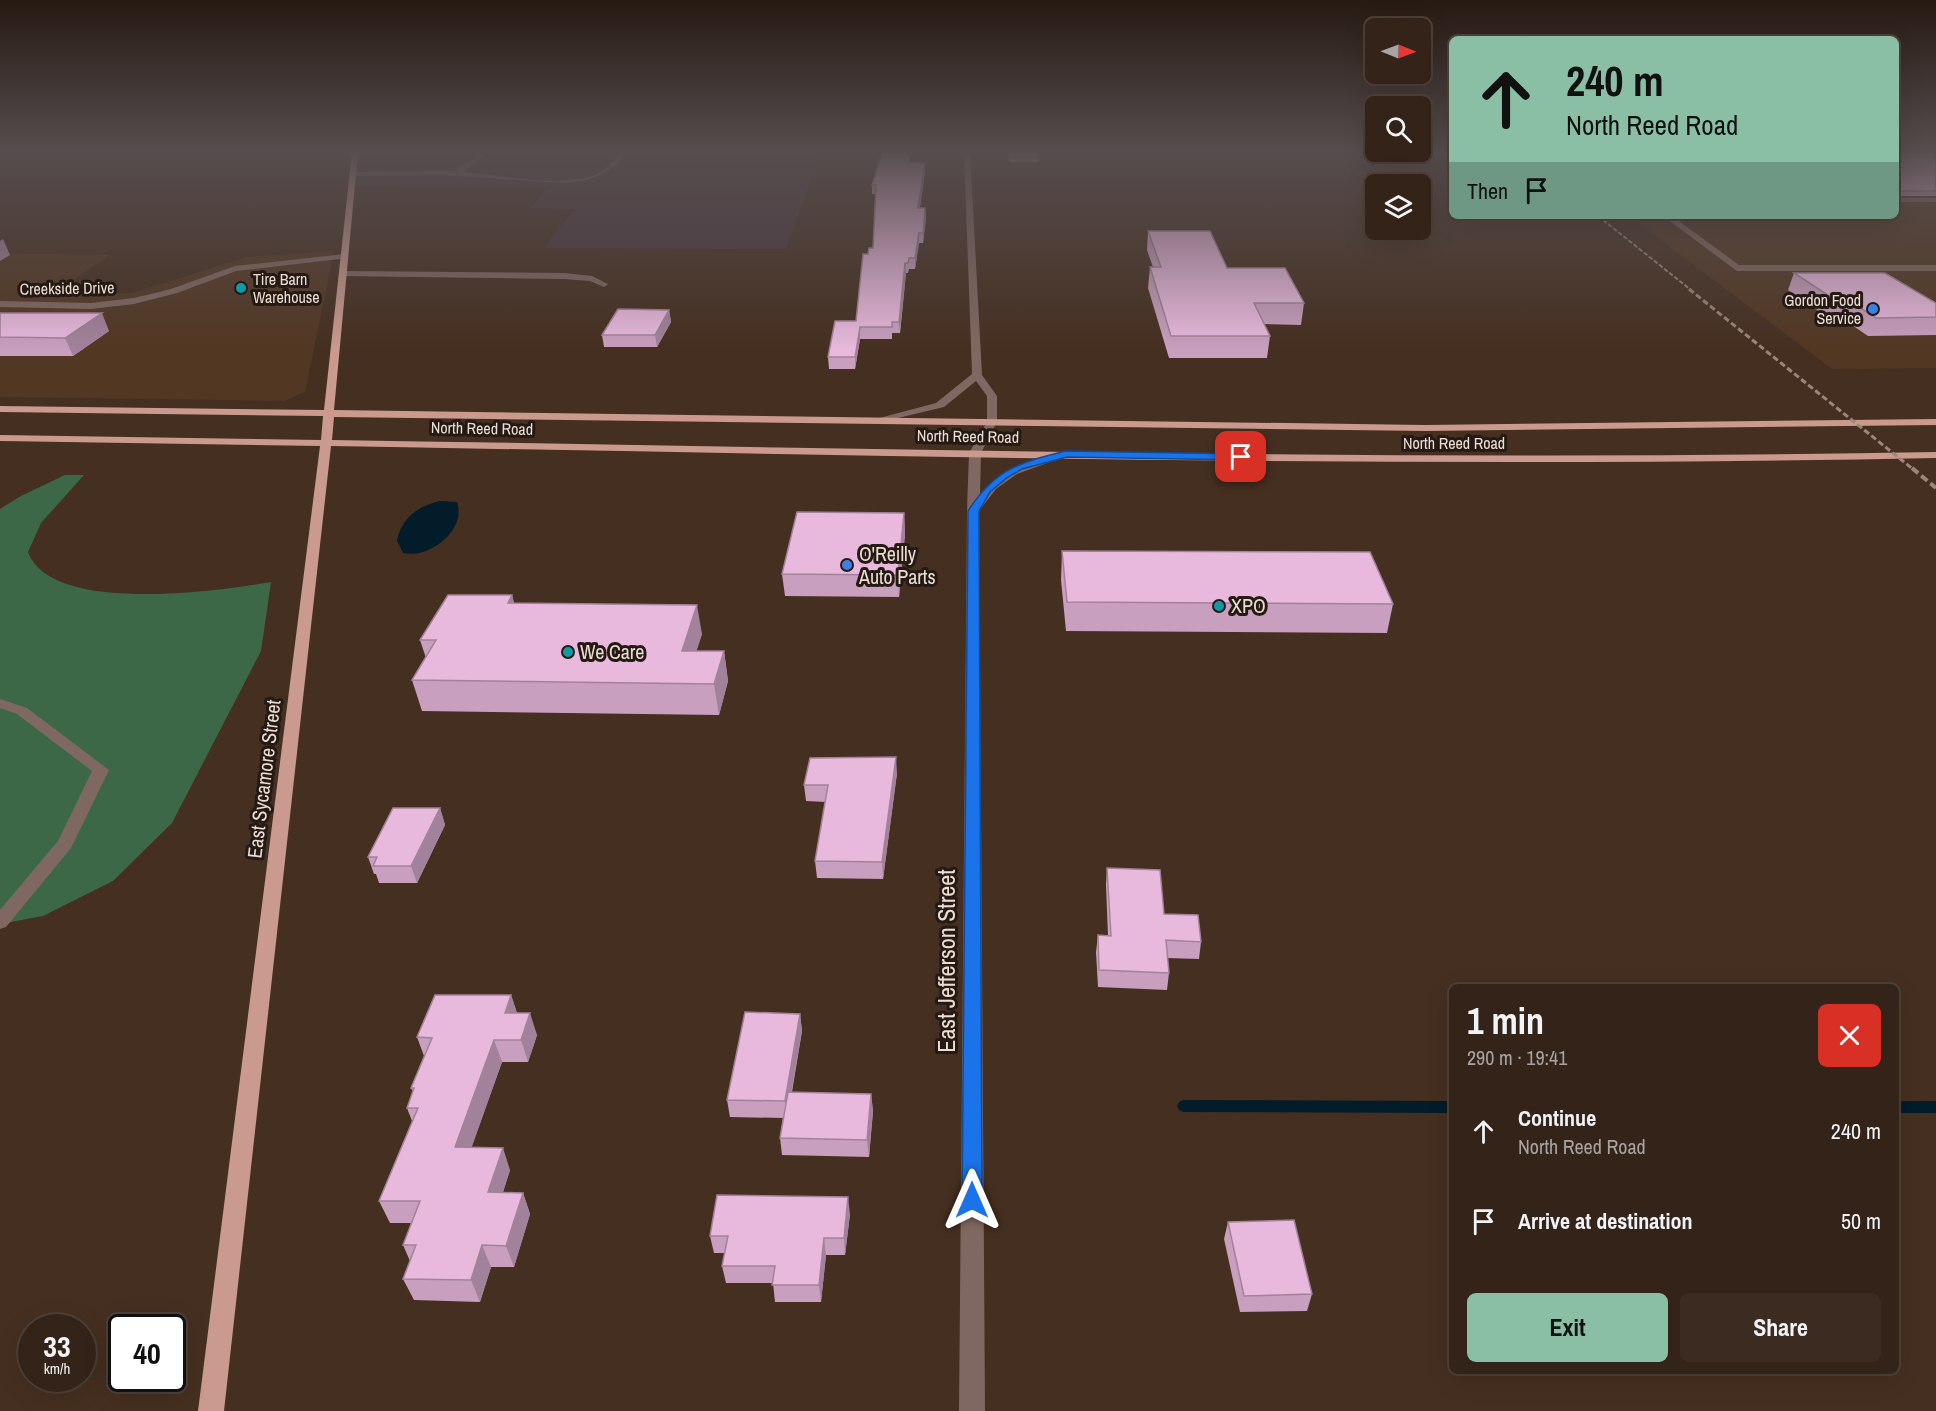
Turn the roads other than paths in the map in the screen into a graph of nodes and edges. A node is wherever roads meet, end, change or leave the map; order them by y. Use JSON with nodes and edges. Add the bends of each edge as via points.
{"nodes":[{"id":1,"x":349,"y":218,"type":"edge"},
{"id":2,"x":970,"y":218,"type":"edge"},
{"id":3,"x":1671,"y":219,"type":"edge"},
{"id":4,"x":345,"y":256,"type":"junction"},
{"id":5,"x":1936,"y":268,"type":"edge"},
{"id":6,"x":343,"y":274,"type":"junction"},
{"id":7,"x":604,"y":284,"type":"dead end"},
{"id":8,"x":0,"y":304,"type":"edge"},
{"id":9,"x":977,"y":375,"type":"junction"},
{"id":10,"x":0,"y":408,"type":"edge"},
{"id":11,"x":329,"y":414,"type":"junction"},
{"id":12,"x":877,"y":420,"type":"junction"},
{"id":13,"x":992,"y":422,"type":"junction"},
{"id":14,"x":1936,"y":422,"type":"edge"},
{"id":15,"x":0,"y":438,"type":"edge"},
{"id":16,"x":326,"y":442,"type":"junction"},
{"id":17,"x":975,"y":453,"type":"junction"},
{"id":18,"x":1066,"y":454,"type":"junction"},
{"id":19,"x":1936,"y":455,"type":"edge"},
{"id":20,"x":973,"y":511,"type":"junction"},
{"id":21,"x":0,"y":703,"type":"edge"},
{"id":22,"x":0,"y":922,"type":"edge"},
{"id":23,"x":212,"y":1411,"type":"edge"},
{"id":24,"x":972,"y":1411,"type":"edge"}],
"edges":[{"from":1,"to":4,"type":"main road","name":"East Sycamore Street"},
{"from":2,"to":9,"type":"street"},
{"from":3,"to":5,"type":"street","via":[[1737,268]]},
{"from":4,"to":6,"type":"main road","name":"East Sycamore Street"},
{"from":4,"to":8,"type":"street","name":"Creekside Drive","via":[[235,269],[134,301],[91,306]]},
{"from":6,"to":7,"type":"street","via":[[573,276]]},
{"from":6,"to":11,"type":"main road","name":"East Sycamore Street"},
{"from":9,"to":12,"type":"street","via":[[940,405]]},
{"from":9,"to":13,"type":"street","via":[[992,396]]},
{"from":10,"to":11,"type":"main road","name":"North Reed Road"},
{"from":11,"to":12,"type":"main road","name":"North Reed Road"},
{"from":11,"to":16,"type":"main road","name":"East Sycamore Street"},
{"from":12,"to":13,"type":"main road","name":"North Reed Road"},
{"from":13,"to":14,"type":"main road","name":"North Reed Road","via":[[1425,428]]},
{"from":13,"to":17,"type":"street","name":"East Jefferson Street"},
{"from":15,"to":16,"type":"main road","name":"North Reed Road"},
{"from":16,"to":17,"type":"main road","name":"North Reed Road"},
{"from":16,"to":23,"type":"main road","name":"East Sycamore Street"},
{"from":17,"to":18,"type":"main road","name":"North Reed Road"},
{"from":17,"to":20,"type":"street","name":"East Jefferson Street"},
{"from":18,"to":19,"type":"main road","name":"North Reed Road","via":[[1467,460]]},
{"from":18,"to":20,"type":"street","via":[[1018,467],[1004,475],[986,490]]},
{"from":20,"to":24,"type":"street","name":"East Jefferson Street"},
{"from":21,"to":22,"type":"street","via":[[22,711],[100,770],[64,844]]}]}
